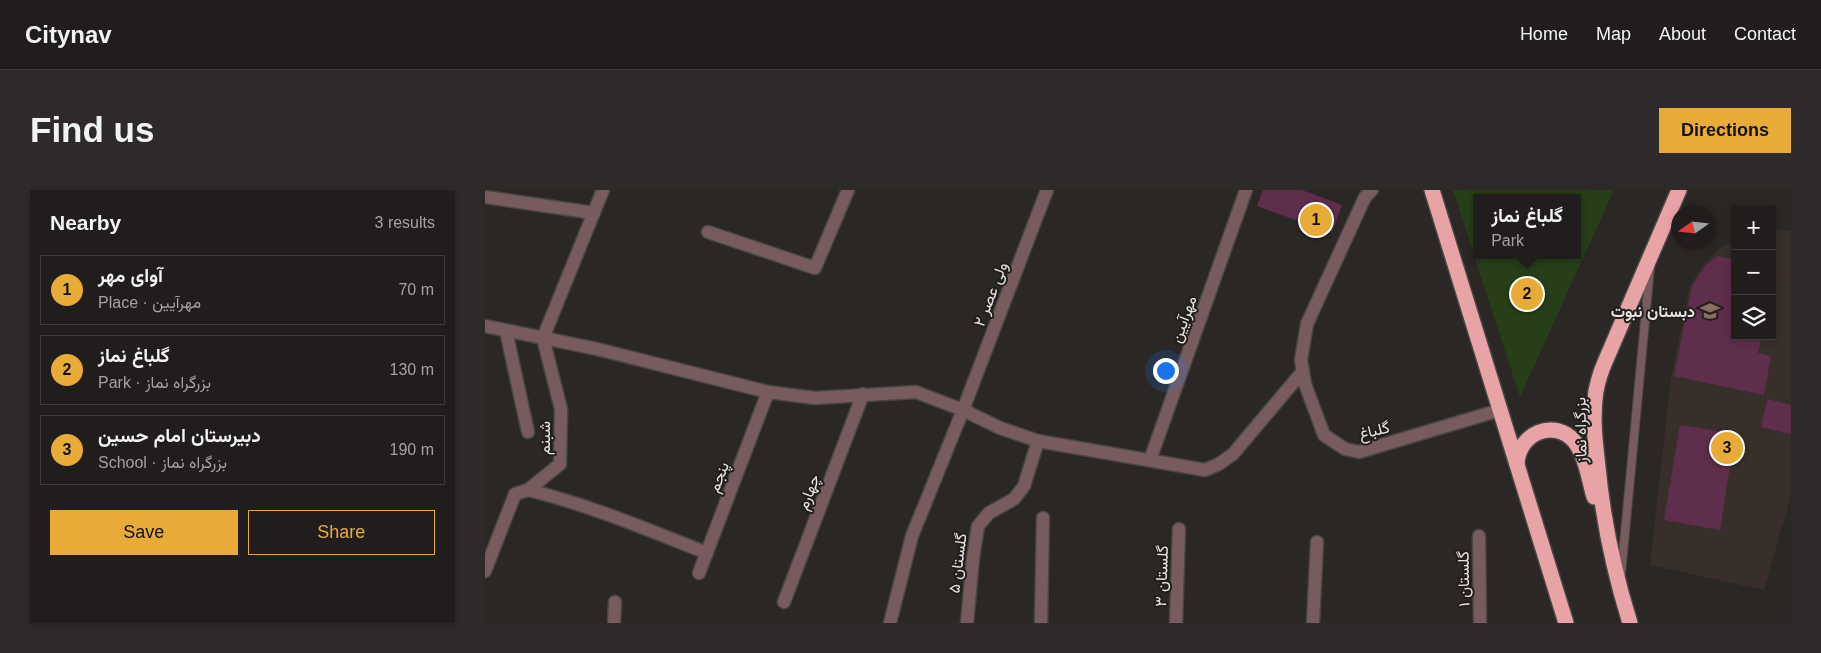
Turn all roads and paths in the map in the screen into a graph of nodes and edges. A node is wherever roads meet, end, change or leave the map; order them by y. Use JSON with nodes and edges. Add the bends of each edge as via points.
{"nodes":[{"id":1,"x":603,"y":190,"type":"edge"},
{"id":2,"x":848,"y":190,"type":"edge"},
{"id":3,"x":1047,"y":190,"type":"edge"},
{"id":4,"x":1246,"y":190,"type":"edge"},
{"id":5,"x":1372,"y":190,"type":"edge"},
{"id":6,"x":1432,"y":190,"type":"edge"},
{"id":7,"x":1679,"y":190,"type":"edge"},
{"id":8,"x":519,"y":196,"type":"edge"},
{"id":9,"x":485,"y":197,"type":"edge"},
{"id":10,"x":593,"y":214,"type":"junction"},
{"id":11,"x":708,"y":232,"type":"dead end"},
{"id":12,"x":1652,"y":252,"type":"junction"},
{"id":13,"x":485,"y":326,"type":"edge"},
{"id":14,"x":506,"y":331,"type":"junction"},
{"id":15,"x":543,"y":338,"type":"junction"},
{"id":16,"x":1303,"y":371,"type":"junction"},
{"id":17,"x":768,"y":392,"type":"junction"},
{"id":18,"x":863,"y":394,"type":"junction"},
{"id":19,"x":963,"y":410,"type":"junction"},
{"id":20,"x":1500,"y":410,"type":"junction"},
{"id":21,"x":528,"y":432,"type":"dead end"},
{"id":22,"x":1038,"y":441,"type":"junction"},
{"id":23,"x":1150,"y":460,"type":"junction"},
{"id":24,"x":1517,"y":467,"type":"junction"},
{"id":25,"x":528,"y":490,"type":"junction"},
{"id":26,"x":1043,"y":518,"type":"dead end"},
{"id":27,"x":1179,"y":530,"type":"dead end"},
{"id":28,"x":1479,"y":536,"type":"dead end"},
{"id":29,"x":1317,"y":542,"type":"dead end"},
{"id":30,"x":707,"y":553,"type":"junction"},
{"id":31,"x":485,"y":571,"type":"edge"},
{"id":32,"x":699,"y":572,"type":"dead end"},
{"id":33,"x":1620,"y":590,"type":"junction"},
{"id":34,"x":615,"y":602,"type":"dead end"},
{"id":35,"x":784,"y":602,"type":"dead end"},
{"id":36,"x":614,"y":623,"type":"edge"},
{"id":37,"x":890,"y":623,"type":"edge"},
{"id":38,"x":967,"y":623,"type":"edge"},
{"id":39,"x":1041,"y":623,"type":"edge"},
{"id":40,"x":1176,"y":623,"type":"edge"},
{"id":41,"x":1313,"y":623,"type":"edge"},
{"id":42,"x":1480,"y":623,"type":"edge"},
{"id":43,"x":1566,"y":623,"type":"edge"},
{"id":44,"x":1630,"y":623,"type":"edge"}],
"edges":[{"from":1,"to":10,"type":"street"},
{"from":2,"to":11,"type":"street","via":[[815,268]]},
{"from":3,"to":19,"type":"street","name":"ولی عصر ۲"},
{"from":4,"to":23,"type":"street","name":"مهرآیین"},
{"from":5,"to":16,"type":"street","name":"گلباغ","via":[[1365,197],[1307,324],[1301,360]]},
{"from":6,"to":20,"type":"highway"},
{"from":7,"to":12,"type":"highway","name":"بزرگراه نماز"},
{"from":8,"to":9,"type":"street"},
{"from":8,"to":10,"type":"street"},
{"from":10,"to":15,"type":"street"},
{"from":12,"to":33,"type":"lane"},
{"from":12,"to":33,"type":"highway","name":"بزرگراه نماز","via":[[1605,362],[1595,399],[1600,483]]},
{"from":13,"to":14,"type":"street"},
{"from":14,"to":15,"type":"street"},
{"from":14,"to":21,"type":"street"},
{"from":15,"to":17,"type":"street"},
{"from":15,"to":25,"type":"street","name":"شبنم","via":[[561,409],[560,464]]},
{"from":16,"to":20,"type":"street","name":"گلباغ","via":[[1324,435],[1352,451],[1359,452]]},
{"from":16,"to":23,"type":"street","via":[[1233,454],[1219,464],[1205,470]]},
{"from":17,"to":18,"type":"street","via":[[815,398]]},
{"from":17,"to":30,"type":"street","name":"پنجم"},
{"from":18,"to":19,"type":"street","via":[[916,392]]},
{"from":18,"to":35,"type":"street","name":"چهارم"},
{"from":19,"to":22,"type":"street","via":[[1000,428]]},
{"from":19,"to":37,"type":"street","name":"ولی عصر ۲","via":[[912,536]]},
{"from":20,"to":24,"type":"highway"},
{"from":22,"to":23,"type":"street"},
{"from":22,"to":38,"type":"street","name":"گلستان ۵","via":[[1024,486],[1014,499],[989,513],[978,526]]},
{"from":24,"to":33,"type":"highway","via":[[1521,446],[1538,432],[1561,432],[1574,442],[1583,459]]},
{"from":24,"to":43,"type":"highway"},
{"from":25,"to":30,"type":"street","via":[[595,509]]},
{"from":25,"to":31,"type":"street","name":"شبنم","via":[[515,494]]},
{"from":26,"to":39,"type":"street"},
{"from":27,"to":40,"type":"street","name":"گلستان ۳"},
{"from":28,"to":42,"type":"street","name":"گلستان ۱"},
{"from":29,"to":41,"type":"street"},
{"from":30,"to":32,"type":"street","name":"پنجم"},
{"from":33,"to":44,"type":"highway","name":"بزرگراه نماز"},
{"from":34,"to":36,"type":"street"}]}
